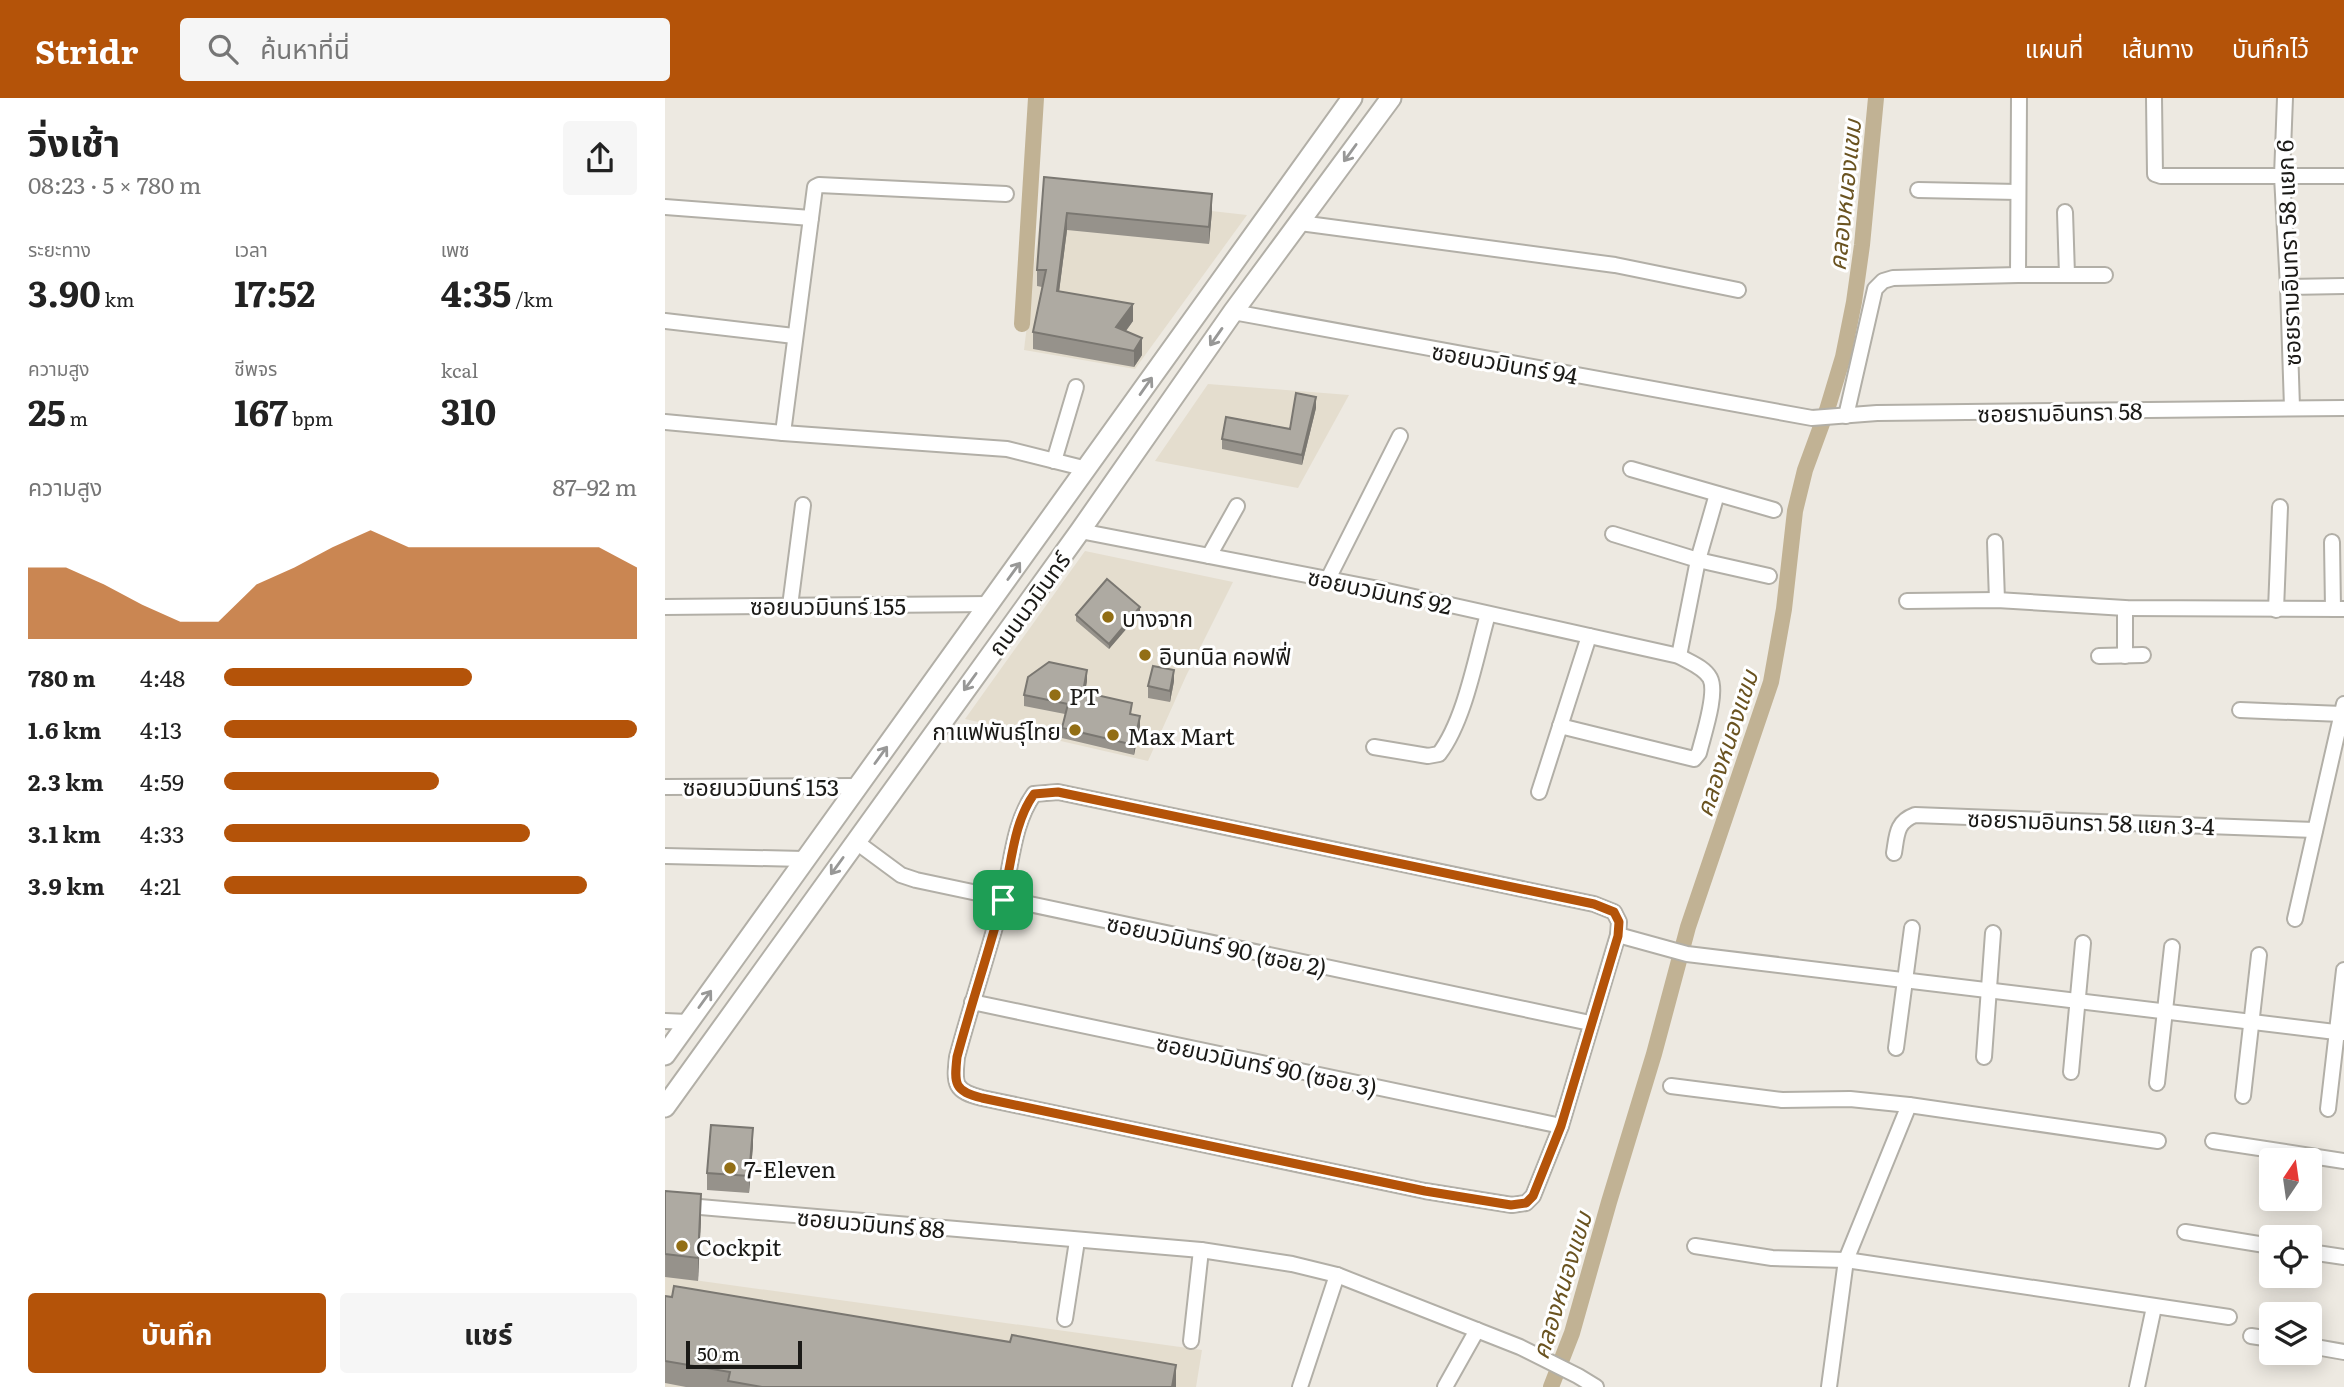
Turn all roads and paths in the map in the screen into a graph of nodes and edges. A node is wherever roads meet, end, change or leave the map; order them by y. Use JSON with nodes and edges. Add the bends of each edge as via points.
{"nodes":[{"id":1,"x":1352,"y":98,"type":"edge"},
{"id":2,"x":1391,"y":98,"type":"edge"},
{"id":3,"x":2019,"y":98,"type":"edge"},
{"id":4,"x":2154,"y":98,"type":"edge"},
{"id":5,"x":2285,"y":98,"type":"edge"},
{"id":6,"x":2282,"y":176,"type":"junction"},
{"id":7,"x":2344,"y":176,"type":"edge"},
{"id":8,"x":1918,"y":190,"type":"dead end"},
{"id":9,"x":2018,"y":192,"type":"junction"},
{"id":10,"x":1006,"y":194,"type":"dead end"},
{"id":11,"x":665,"y":207,"type":"edge"},
{"id":12,"x":2065,"y":212,"type":"dead end"},
{"id":13,"x":811,"y":218,"type":"junction"},
{"id":14,"x":1300,"y":223,"type":"junction"},
{"id":15,"x":2018,"y":275,"type":"junction"},
{"id":16,"x":2067,"y":275,"type":"junction"},
{"id":17,"x":2105,"y":275,"type":"dead end"},
{"id":18,"x":2288,"y":286,"type":"junction"},
{"id":19,"x":2344,"y":286,"type":"edge"},
{"id":20,"x":1738,"y":290,"type":"dead end"},
{"id":21,"x":1210,"y":295,"type":"junction"},
{"id":22,"x":1233,"y":312,"type":"junction"},
{"id":23,"x":665,"y":320,"type":"edge"},
{"id":24,"x":794,"y":336,"type":"junction"},
{"id":25,"x":1076,"y":387,"type":"dead end"},
{"id":26,"x":2292,"y":407,"type":"junction"},
{"id":27,"x":2344,"y":408,"type":"edge"},
{"id":28,"x":1776,"y":411,"type":"joint"},
{"id":29,"x":1843,"y":416,"type":"junction"},
{"id":30,"x":665,"y":422,"type":"edge"},
{"id":31,"x":783,"y":433,"type":"junction"},
{"id":32,"x":1400,"y":436,"type":"dead end"},
{"id":33,"x":1054,"y":461,"type":"junction"},
{"id":34,"x":1087,"y":469,"type":"junction"},
{"id":35,"x":1631,"y":469,"type":"dead end"},
{"id":36,"x":1717,"y":494,"type":"junction"},
{"id":37,"x":803,"y":505,"type":"dead end"},
{"id":38,"x":1237,"y":506,"type":"dead end"},
{"id":39,"x":2280,"y":507,"type":"dead end"},
{"id":40,"x":1774,"y":510,"type":"dead end"},
{"id":41,"x":1080,"y":531,"type":"junction"},
{"id":42,"x":1613,"y":534,"type":"dead end"},
{"id":43,"x":1994,"y":541,"type":"dead end"},
{"id":44,"x":2332,"y":542,"type":"dead end"},
{"id":45,"x":1209,"y":555,"type":"junction"},
{"id":46,"x":1698,"y":560,"type":"junction"},
{"id":47,"x":1769,"y":576,"type":"dead end"},
{"id":48,"x":1328,"y":579,"type":"junction"},
{"id":49,"x":1997,"y":600,"type":"junction"},
{"id":50,"x":1907,"y":601,"type":"dead end"},
{"id":51,"x":991,"y":604,"type":"junction"},
{"id":52,"x":790,"y":606,"type":"junction"},
{"id":53,"x":665,"y":607,"type":"edge"},
{"id":54,"x":2125,"y":608,"type":"junction"},
{"id":55,"x":2338,"y":609,"type":"edge"},
{"id":56,"x":2276,"y":610,"type":"junction"},
{"id":57,"x":1489,"y":614,"type":"junction"},
{"id":58,"x":1589,"y":636,"type":"junction"},
{"id":59,"x":2143,"y":655,"type":"dead end"},
{"id":60,"x":1679,"y":656,"type":"junction"},
{"id":61,"x":2099,"y":656,"type":"dead end"},
{"id":62,"x":2125,"y":656,"type":"junction"},
{"id":63,"x":2343,"y":709,"type":"edge"},
{"id":64,"x":2240,"y":710,"type":"dead end"},
{"id":65,"x":1560,"y":726,"type":"junction"},
{"id":66,"x":1374,"y":747,"type":"dead end"},
{"id":67,"x":858,"y":786,"type":"junction"},
{"id":68,"x":665,"y":787,"type":"edge"},
{"id":69,"x":1539,"y":792,"type":"dead end"},
{"id":70,"x":2315,"y":830,"type":"junction"},
{"id":71,"x":855,"y":841,"type":"junction"},
{"id":72,"x":1894,"y":853,"type":"dead end"},
{"id":73,"x":665,"y":856,"type":"edge"},
{"id":74,"x":804,"y":859,"type":"junction"},
{"id":75,"x":1003,"y":900,"type":"junction"},
{"id":76,"x":2294,"y":919,"type":"dead end"},
{"id":77,"x":1912,"y":928,"type":"dead end"},
{"id":78,"x":1993,"y":933,"type":"dead end"},
{"id":79,"x":1618,"y":936,"type":"junction"},
{"id":80,"x":2083,"y":943,"type":"dead end"},
{"id":81,"x":2172,"y":947,"type":"dead end"},
{"id":82,"x":2259,"y":956,"type":"dead end"},
{"id":83,"x":2344,"y":970,"type":"edge"},
{"id":84,"x":1905,"y":980,"type":"junction"},
{"id":85,"x":1988,"y":990,"type":"junction"},
{"id":86,"x":2078,"y":1001,"type":"junction"},
{"id":87,"x":972,"y":1002,"type":"junction"},
{"id":88,"x":2165,"y":1012,"type":"junction"},
{"id":89,"x":665,"y":1021,"type":"edge"},
{"id":90,"x":688,"y":1022,"type":"junction"},
{"id":91,"x":2251,"y":1022,"type":"junction"},
{"id":92,"x":1590,"y":1023,"type":"junction"},
{"id":93,"x":2340,"y":1033,"type":"edge"},
{"id":94,"x":1896,"y":1048,"type":"dead end"},
{"id":95,"x":665,"y":1055,"type":"edge"},
{"id":96,"x":1984,"y":1057,"type":"dead end"},
{"id":97,"x":2071,"y":1072,"type":"dead end"},
{"id":98,"x":2157,"y":1083,"type":"dead end"},
{"id":99,"x":1671,"y":1086,"type":"dead end"},
{"id":100,"x":2243,"y":1096,"type":"dead end"},
{"id":101,"x":1909,"y":1105,"type":"junction"},
{"id":102,"x":665,"y":1107,"type":"edge"},
{"id":103,"x":2328,"y":1109,"type":"dead end"},
{"id":104,"x":1561,"y":1126,"type":"junction"},
{"id":105,"x":2213,"y":1140,"type":"dead end"},
{"id":106,"x":2158,"y":1141,"type":"dead end"},
{"id":107,"x":2344,"y":1161,"type":"edge"},
{"id":108,"x":665,"y":1204,"type":"edge"},
{"id":109,"x":2185,"y":1232,"type":"dead end"},
{"id":110,"x":1077,"y":1241,"type":"junction"},
{"id":111,"x":2259,"y":1243,"type":"edge"},
{"id":112,"x":1695,"y":1246,"type":"dead end"},
{"id":113,"x":1201,"y":1250,"type":"junction"},
{"id":114,"x":2322,"y":1254,"type":"edge"},
{"id":115,"x":2344,"y":1257,"type":"edge"},
{"id":116,"x":1846,"y":1260,"type":"junction"},
{"id":117,"x":1336,"y":1275,"type":"junction"},
{"id":118,"x":2154,"y":1307,"type":"junction"},
{"id":119,"x":2229,"y":1317,"type":"dead end"},
{"id":120,"x":1065,"y":1319,"type":"dead end"},
{"id":121,"x":1477,"y":1330,"type":"junction"},
{"id":122,"x":2251,"y":1336,"type":"dead end"},
{"id":123,"x":2259,"y":1337,"type":"edge"},
{"id":124,"x":1191,"y":1341,"type":"dead end"},
{"id":125,"x":2322,"y":1348,"type":"edge"},
{"id":126,"x":2344,"y":1352,"type":"edge"},
{"id":127,"x":1300,"y":1387,"type":"edge"},
{"id":128,"x":1445,"y":1387,"type":"edge"},
{"id":129,"x":1596,"y":1387,"type":"edge"},
{"id":130,"x":1829,"y":1387,"type":"edge"},
{"id":131,"x":2137,"y":1387,"type":"edge"}],
"edges":[{"from":1,"to":21,"type":"main road","name":"ถนนนวมินทร์"},
{"from":2,"to":14,"type":"main road","name":"ถนนนวมินทร์","one_way":true},
{"from":3,"to":9,"type":"street"},
{"from":4,"to":6,"type":"street","via":[[2155,174]]},
{"from":5,"to":6,"type":"street","name":"ซอยรามอินทรา 58 แยก 6"},
{"from":6,"to":7,"type":"street"},
{"from":6,"to":18,"type":"street","name":"ซอยรามอินทรา 58 แยก 6"},
{"from":8,"to":9,"type":"street"},
{"from":9,"to":15,"type":"street"},
{"from":10,"to":13,"type":"street","via":[[819,185]]},
{"from":11,"to":13,"type":"street"},
{"from":12,"to":16,"type":"street"},
{"from":13,"to":24,"type":"street"},
{"from":14,"to":20,"type":"street","via":[[1615,265]]},
{"from":14,"to":22,"type":"main road","name":"ถนนนวมินทร์"},
{"from":15,"to":16,"type":"street"},
{"from":15,"to":29,"type":"street","via":[[1883,281],[1875,289]]},
{"from":16,"to":17,"type":"street"},
{"from":18,"to":19,"type":"street"},
{"from":18,"to":26,"type":"street","name":"ซอยรามอินทรา 58 แยก 6"},
{"from":21,"to":22,"type":"main road"},
{"from":34,"to":21,"type":"main road","name":"ถนนนวมินทร์","one_way":true},
{"from":22,"to":28,"type":"street","name":"ซอยนวมินทร์ 94"},
{"from":22,"to":41,"type":"main road","name":"ถนนนวมินทร์","one_way":true},
{"from":23,"to":24,"type":"street"},
{"from":24,"to":31,"type":"street"},
{"from":25,"to":33,"type":"street"},
{"from":26,"to":27,"type":"street","name":"ซอยรามอินทรา 58"},
{"from":26,"to":29,"type":"street","name":"ซอยรามอินทรา 58"},
{"from":28,"to":29,"type":"street","name":"ซอยรามอินทรา 58","via":[[1812,418]]},
{"from":30,"to":31,"type":"street"},
{"from":31,"to":33,"type":"street","via":[[1007,449]]},
{"from":32,"to":48,"type":"street"},
{"from":33,"to":34,"type":"street"},
{"from":51,"to":34,"type":"main road","name":"ถนนนวมินทร์","one_way":true},
{"from":35,"to":36,"type":"street"},
{"from":36,"to":40,"type":"street"},
{"from":36,"to":46,"type":"street"},
{"from":37,"to":52,"type":"street"},
{"from":38,"to":45,"type":"street"},
{"from":39,"to":56,"type":"street"},
{"from":41,"to":45,"type":"street","name":"ซอยนวมินทร์ 92"},
{"from":41,"to":71,"type":"main road","name":"ถนนนวมินทร์","one_way":true},
{"from":42,"to":46,"type":"street"},
{"from":43,"to":49,"type":"street"},
{"from":44,"to":55,"type":"street"},
{"from":45,"to":48,"type":"street","name":"ซอยนวมินทร์ 92"},
{"from":46,"to":47,"type":"street"},
{"from":46,"to":60,"type":"street"},
{"from":48,"to":57,"type":"street","name":"ซอยนวมินทร์ 92"},
{"from":49,"to":50,"type":"street"},
{"from":49,"to":54,"type":"street"},
{"from":51,"to":52,"type":"street","name":"ซอยนวมินทร์ 155"},
{"from":67,"to":51,"type":"main road","name":"ถนนนวมินทร์","one_way":true},
{"from":52,"to":53,"type":"street","name":"ซอยนวมินทร์ 155"},
{"from":54,"to":56,"type":"street"},
{"from":54,"to":62,"type":"street"},
{"from":55,"to":56,"type":"street"},
{"from":57,"to":58,"type":"street","name":"ซอยนวมินทร์ 92"},
{"from":57,"to":66,"type":"street","via":[[1463,703],[1449,741],[1439,754]]},
{"from":58,"to":60,"type":"street","name":"ซอยนวมินทร์ 92"},
{"from":58,"to":65,"type":"street"},
{"from":59,"to":62,"type":"street"},
{"from":60,"to":65,"type":"street","name":"ซอยนวมินทร์ 92","via":[[1709,677],[1713,690],[1694,759]]},
{"from":61,"to":62,"type":"street"},
{"from":63,"to":64,"type":"street"},
{"from":63,"to":70,"type":"street"},
{"from":65,"to":69,"type":"street"},
{"from":67,"to":68,"type":"street","name":"ซอยนวมินทร์ 153"},
{"from":67,"to":74,"type":"main road","name":"ถนนนวมินทร์"},
{"from":70,"to":72,"type":"street","name":"ซอยรามอินทรา 58 แยก 3-4","via":[[1915,814],[1899,827]]},
{"from":70,"to":76,"type":"street"},
{"from":71,"to":75,"type":"street","name":"ซอยนวมินทร์ 90 (ซอย 2)","via":[[916,880]]},
{"from":71,"to":102,"type":"main road","name":"ถนนนวมินทร์","one_way":true},
{"from":73,"to":74,"type":"street"},
{"from":90,"to":74,"type":"main road","name":"ถนนนวมินทร์","one_way":true},
{"from":75,"to":79,"type":"street","via":[[1025,807],[1034,794],[1058,792],[1594,904],[1614,912]]},
{"from":75,"to":87,"type":"street"},
{"from":75,"to":92,"type":"street","name":"ซอยนวมินทร์ 90 (ซอย 2)"},
{"from":77,"to":84,"type":"street"},
{"from":78,"to":85,"type":"street"},
{"from":79,"to":84,"type":"street","via":[[1687,954]]},
{"from":79,"to":92,"type":"street"},
{"from":80,"to":86,"type":"street"},
{"from":81,"to":88,"type":"street"},
{"from":82,"to":91,"type":"street"},
{"from":83,"to":93,"type":"street"},
{"from":84,"to":85,"type":"street"},
{"from":84,"to":94,"type":"street"},
{"from":85,"to":86,"type":"street"},
{"from":85,"to":96,"type":"street"},
{"from":86,"to":88,"type":"street"},
{"from":86,"to":97,"type":"street"},
{"from":87,"to":104,"type":"street","name":"ซอยนวมินทร์ 90 (ซอย 3)"},
{"from":87,"to":104,"type":"street","via":[[954,1079],[968,1095],[1511,1205],[1526,1203],[1533,1196]]},
{"from":88,"to":91,"type":"street"},
{"from":88,"to":98,"type":"street"},
{"from":89,"to":90,"type":"street"},
{"from":90,"to":95,"type":"main road","name":"ถนนนวมินทร์"},
{"from":91,"to":93,"type":"street"},
{"from":91,"to":100,"type":"street"},
{"from":92,"to":104,"type":"street"},
{"from":93,"to":103,"type":"street"},
{"from":99,"to":101,"type":"street","via":[[1782,1100],[1850,1099]]},
{"from":101,"to":106,"type":"street"},
{"from":101,"to":116,"type":"street"},
{"from":105,"to":107,"type":"street"},
{"from":108,"to":110,"type":"street","name":"ซอยนวมินทร์ 88"},
{"from":109,"to":111,"type":"street"},
{"from":110,"to":113,"type":"street","name":"ซอยนวมินทร์ 88"},
{"from":110,"to":120,"type":"street"},
{"from":112,"to":116,"type":"street","via":[[1772,1258]]},
{"from":113,"to":117,"type":"street","name":"ซอยนวมินทร์ 88"},
{"from":113,"to":124,"type":"street"},
{"from":114,"to":115,"type":"street"},
{"from":116,"to":118,"type":"street"},
{"from":116,"to":130,"type":"street"},
{"from":117,"to":121,"type":"street","name":"ซอยนวมินทร์ 88"},
{"from":117,"to":127,"type":"street"},
{"from":118,"to":119,"type":"street"},
{"from":118,"to":131,"type":"street"},
{"from":121,"to":128,"type":"street"},
{"from":121,"to":129,"type":"street","name":"ซอยนวมินทร์ 88"},
{"from":122,"to":123,"type":"street"},
{"from":125,"to":126,"type":"street"}]}
